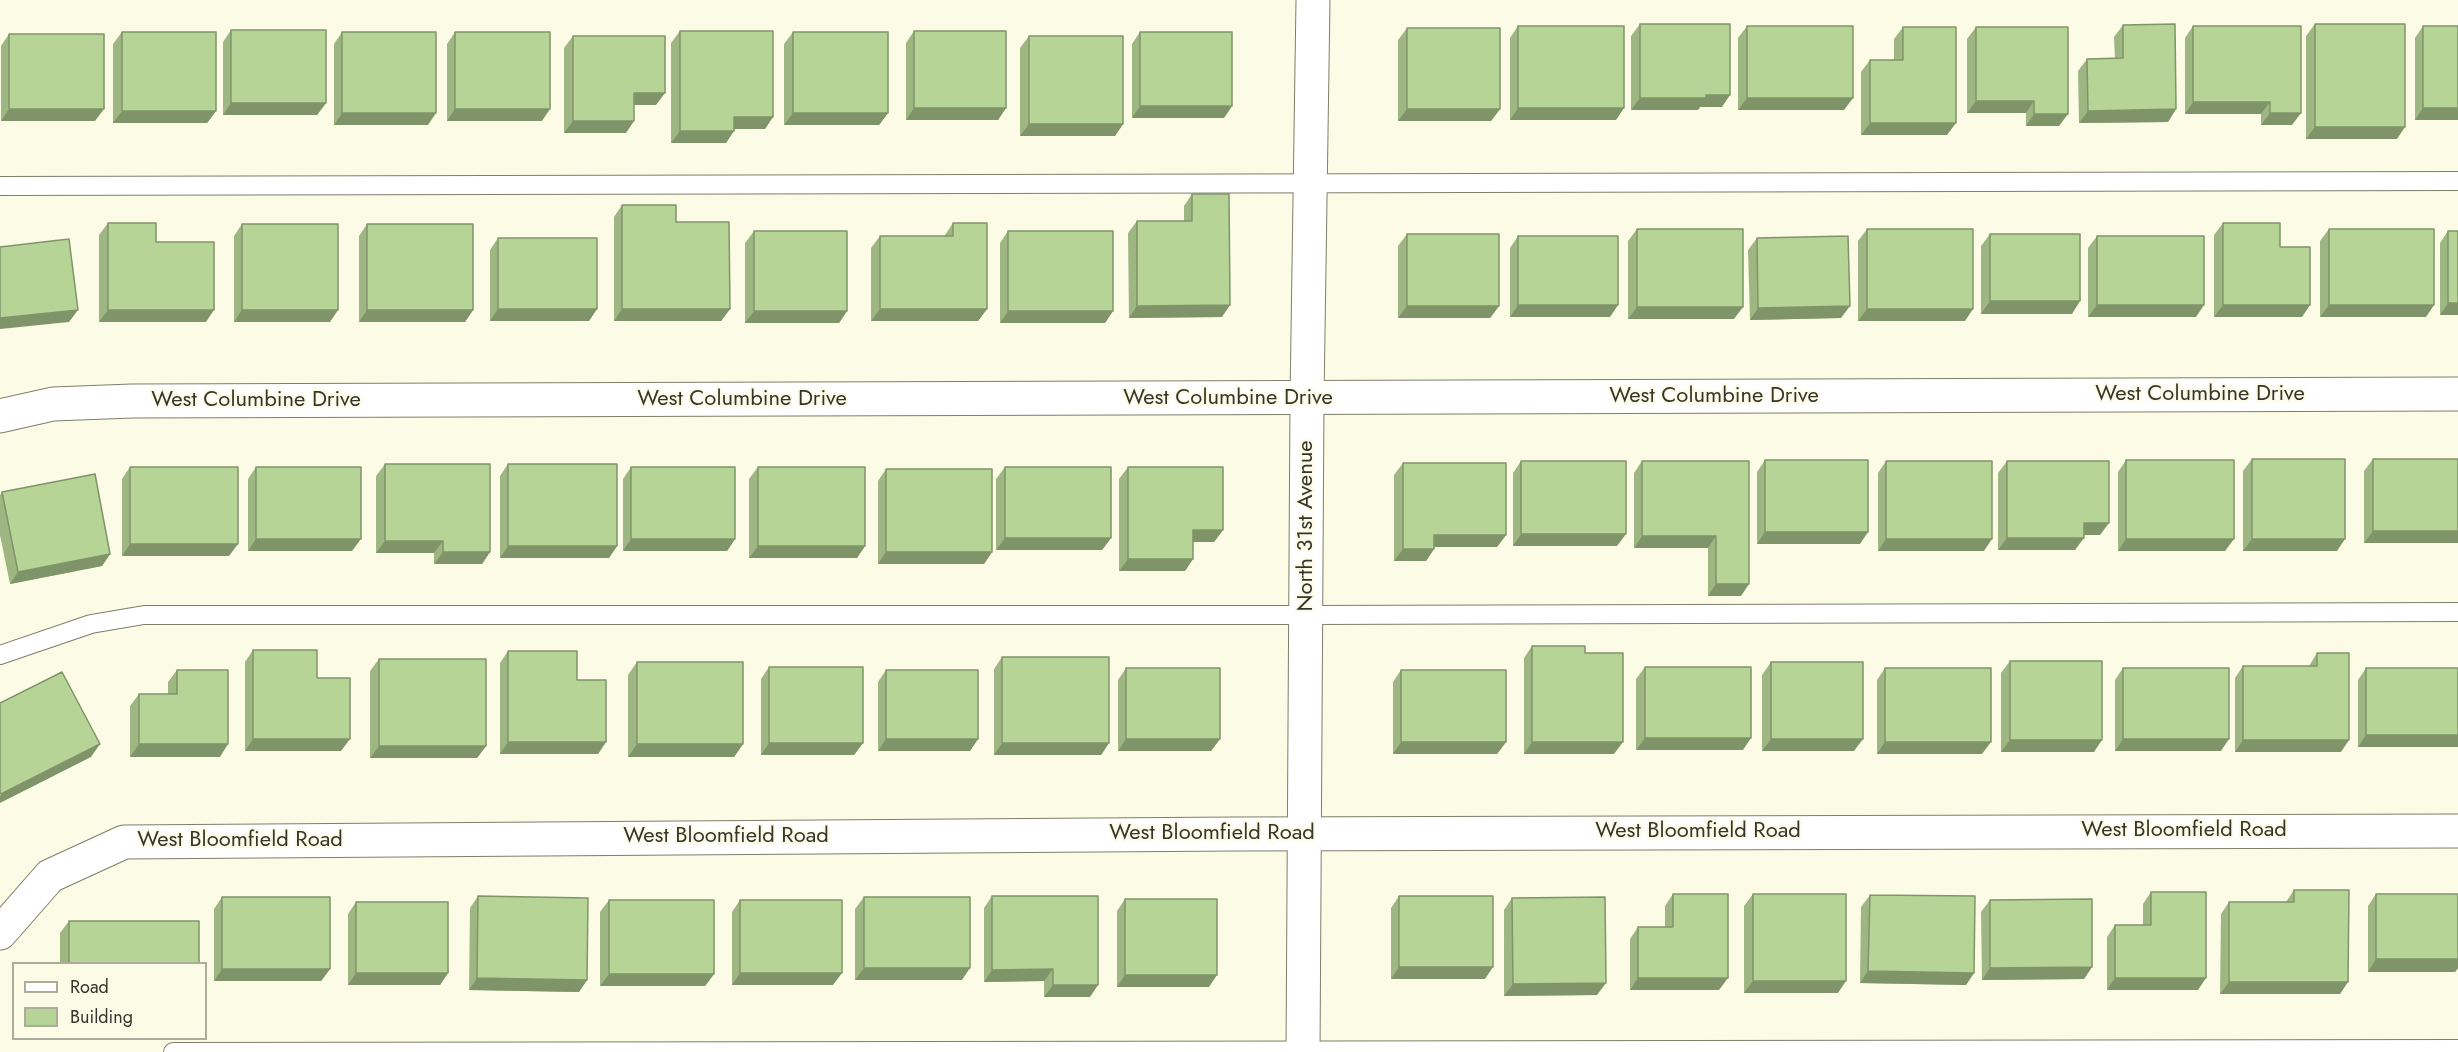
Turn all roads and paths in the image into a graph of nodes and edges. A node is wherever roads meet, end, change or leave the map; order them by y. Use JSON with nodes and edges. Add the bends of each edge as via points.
{"nodes":[{"id":1,"x":1313,"y":0,"type":"edge"},
{"id":2,"x":2458,"y":180,"type":"edge"},
{"id":3,"x":1311,"y":182,"type":"junction"},
{"id":4,"x":0,"y":186,"type":"edge"},
{"id":5,"x":2458,"y":394,"type":"edge"},
{"id":6,"x":1307,"y":399,"type":"junction"},
{"id":7,"x":0,"y":416,"type":"edge"},
{"id":8,"x":2458,"y":612,"type":"edge"},
{"id":9,"x":1306,"y":615,"type":"junction"},
{"id":10,"x":0,"y":655,"type":"edge"},
{"id":11,"x":2458,"y":831,"type":"edge"},
{"id":12,"x":1303,"y":834,"type":"junction"},
{"id":13,"x":0,"y":933,"type":"edge"},
{"id":14,"x":2458,"y":1049,"type":"edge"},
{"id":15,"x":1303,"y":1051,"type":"edge"},
{"id":16,"x":173,"y":1052,"type":"edge"}],
"edges":[{"from":1,"to":3,"type":"street","name":"North 31st Avenue"},
{"from":2,"to":3,"type":"lane"},
{"from":3,"to":4,"type":"lane"},
{"from":3,"to":6,"type":"street","name":"North 31st Avenue"},
{"from":5,"to":6,"type":"street","name":"West Columbine Drive"},
{"from":6,"to":7,"type":"street","name":"West Columbine Drive","via":[[132,401],[53,404]]},
{"from":6,"to":9,"type":"street","name":"North 31st Avenue"},
{"from":8,"to":9,"type":"lane"},
{"from":9,"to":10,"type":"lane","via":[[144,615],[91,624]]},
{"from":9,"to":12,"type":"street","name":"North 31st Avenue"},
{"from":11,"to":12,"type":"street","name":"West Bloomfield Road"},
{"from":12,"to":13,"type":"street","name":"West Bloomfield Road","via":[[124,842],[50,876]]},
{"from":12,"to":15,"type":"street","name":"North 31st Avenue"},
{"from":14,"to":15,"type":"lane"},
{"from":15,"to":16,"type":"lane"}]}
